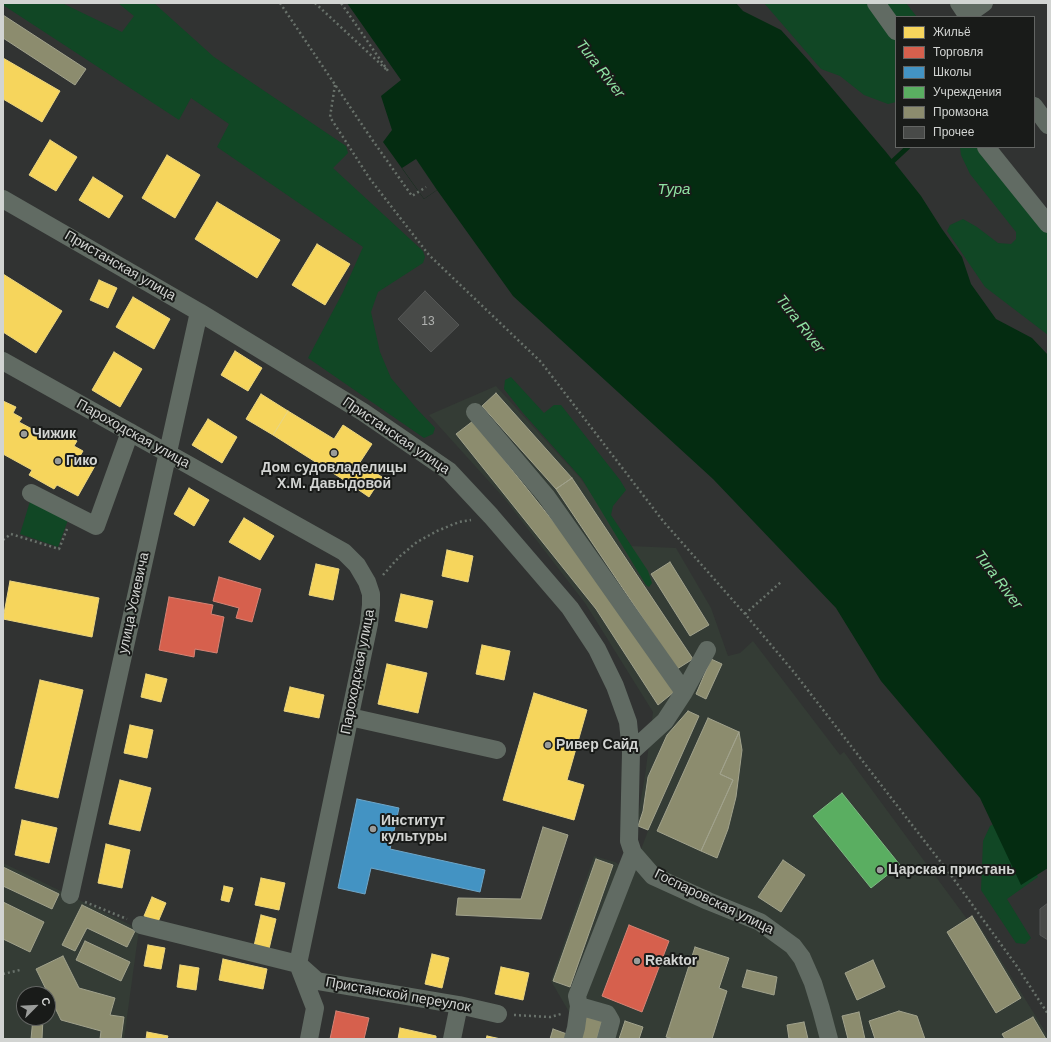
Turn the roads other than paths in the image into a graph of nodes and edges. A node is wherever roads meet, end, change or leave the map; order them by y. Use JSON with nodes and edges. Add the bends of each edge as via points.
{"nodes":[{"id":1,"x":876,"y":3,"type":"edge"},
{"id":2,"x":984,"y":3,"type":"edge"},
{"id":3,"x":965,"y":12,"type":"edge"},
{"id":4,"x":895,"y":30,"type":"edge"},
{"id":5,"x":1035,"y":107,"type":"edge"},
{"id":6,"x":1048,"y":126,"type":"edge"},
{"id":7,"x":987,"y":148,"type":"edge"},
{"id":8,"x":3,"y":199,"type":"edge"},
{"id":9,"x":1048,"y":224,"type":"edge"},
{"id":10,"x":199,"y":312,"type":"junction"},
{"id":11,"x":3,"y":361,"type":"edge"},
{"id":12,"x":475,"y":412,"type":"dead end"},
{"id":13,"x":130,"y":432,"type":"junction"},
{"id":14,"x":168,"y":453,"type":"junction"},
{"id":15,"x":31,"y":493,"type":"dead end"},
{"id":16,"x":707,"y":650,"type":"dead end"},
{"id":17,"x":684,"y":692,"type":"junction"},
{"id":18,"x":350,"y":717,"type":"junction"},
{"id":19,"x":497,"y":750,"type":"dead end"},
{"id":20,"x":631,"y":752,"type":"junction"},
{"id":21,"x":633,"y":853,"type":"junction"},
{"id":22,"x":70,"y":895,"type":"road end"},
{"id":23,"x":141,"y":925,"type":"road end"},
{"id":24,"x":298,"y":964,"type":"junction"},
{"id":25,"x":578,"y":1001,"type":"junction"},
{"id":26,"x":459,"y":1005,"type":"junction"},
{"id":27,"x":498,"y":1014,"type":"road end"},
{"id":28,"x":309,"y":1039,"type":"edge"},
{"id":29,"x":452,"y":1039,"type":"edge"},
{"id":30,"x":573,"y":1039,"type":"edge"},
{"id":31,"x":606,"y":1039,"type":"edge"},
{"id":32,"x":829,"y":1039,"type":"edge"}],
"edges":[{"from":1,"to":4,"type":"street"},
{"from":2,"to":3,"type":"street"},
{"from":5,"to":6,"type":"street"},
{"from":7,"to":9,"type":"street"},
{"from":8,"to":10,"type":"street","name":"Пристанская улица"},
{"from":10,"to":14,"type":"street","name":"улица Усиевича"},
{"from":10,"to":20,"type":"street","name":"Пристанская улица","via":[[363,412],[449,471],[570,608],[597,649],[615,686],[628,722]]},
{"from":11,"to":13,"type":"street","name":"Пароходская улица"},
{"from":12,"to":17,"type":"street","via":[[546,496]]},
{"from":13,"to":14,"type":"street","name":"Пароходская улица"},
{"from":13,"to":15,"type":"street","via":[[96,526]]},
{"from":14,"to":18,"type":"street","name":"Пароходская улица","via":[[344,552],[357,565],[367,582],[371,605]]},
{"from":14,"to":22,"type":"street","name":"улица Усиевича"},
{"from":16,"to":17,"type":"street"},
{"from":17,"to":20,"type":"street","via":[[665,721]]},
{"from":18,"to":19,"type":"street"},
{"from":18,"to":24,"type":"street","name":"Пароходская улица"},
{"from":20,"to":21,"type":"street","name":"Пристанская улица","via":[[629,841]]},
{"from":21,"to":25,"type":"street"},
{"from":21,"to":32,"type":"street","name":"Госпаровская улица","via":[[653,876],[760,922],[794,946],[813,983]]},
{"from":23,"to":24,"type":"street","name":"Пристанской переулок"},
{"from":24,"to":26,"type":"street","name":"Пристанской переулок","via":[[317,981]]},
{"from":24,"to":28,"type":"street","via":[[315,1008]]},
{"from":25,"to":30,"type":"street"},
{"from":25,"to":31,"type":"street","via":[[607,1014],[611,1021]]},
{"from":26,"to":27,"type":"street","name":"Пристанской переулок"},
{"from":26,"to":29,"type":"street"}]}
